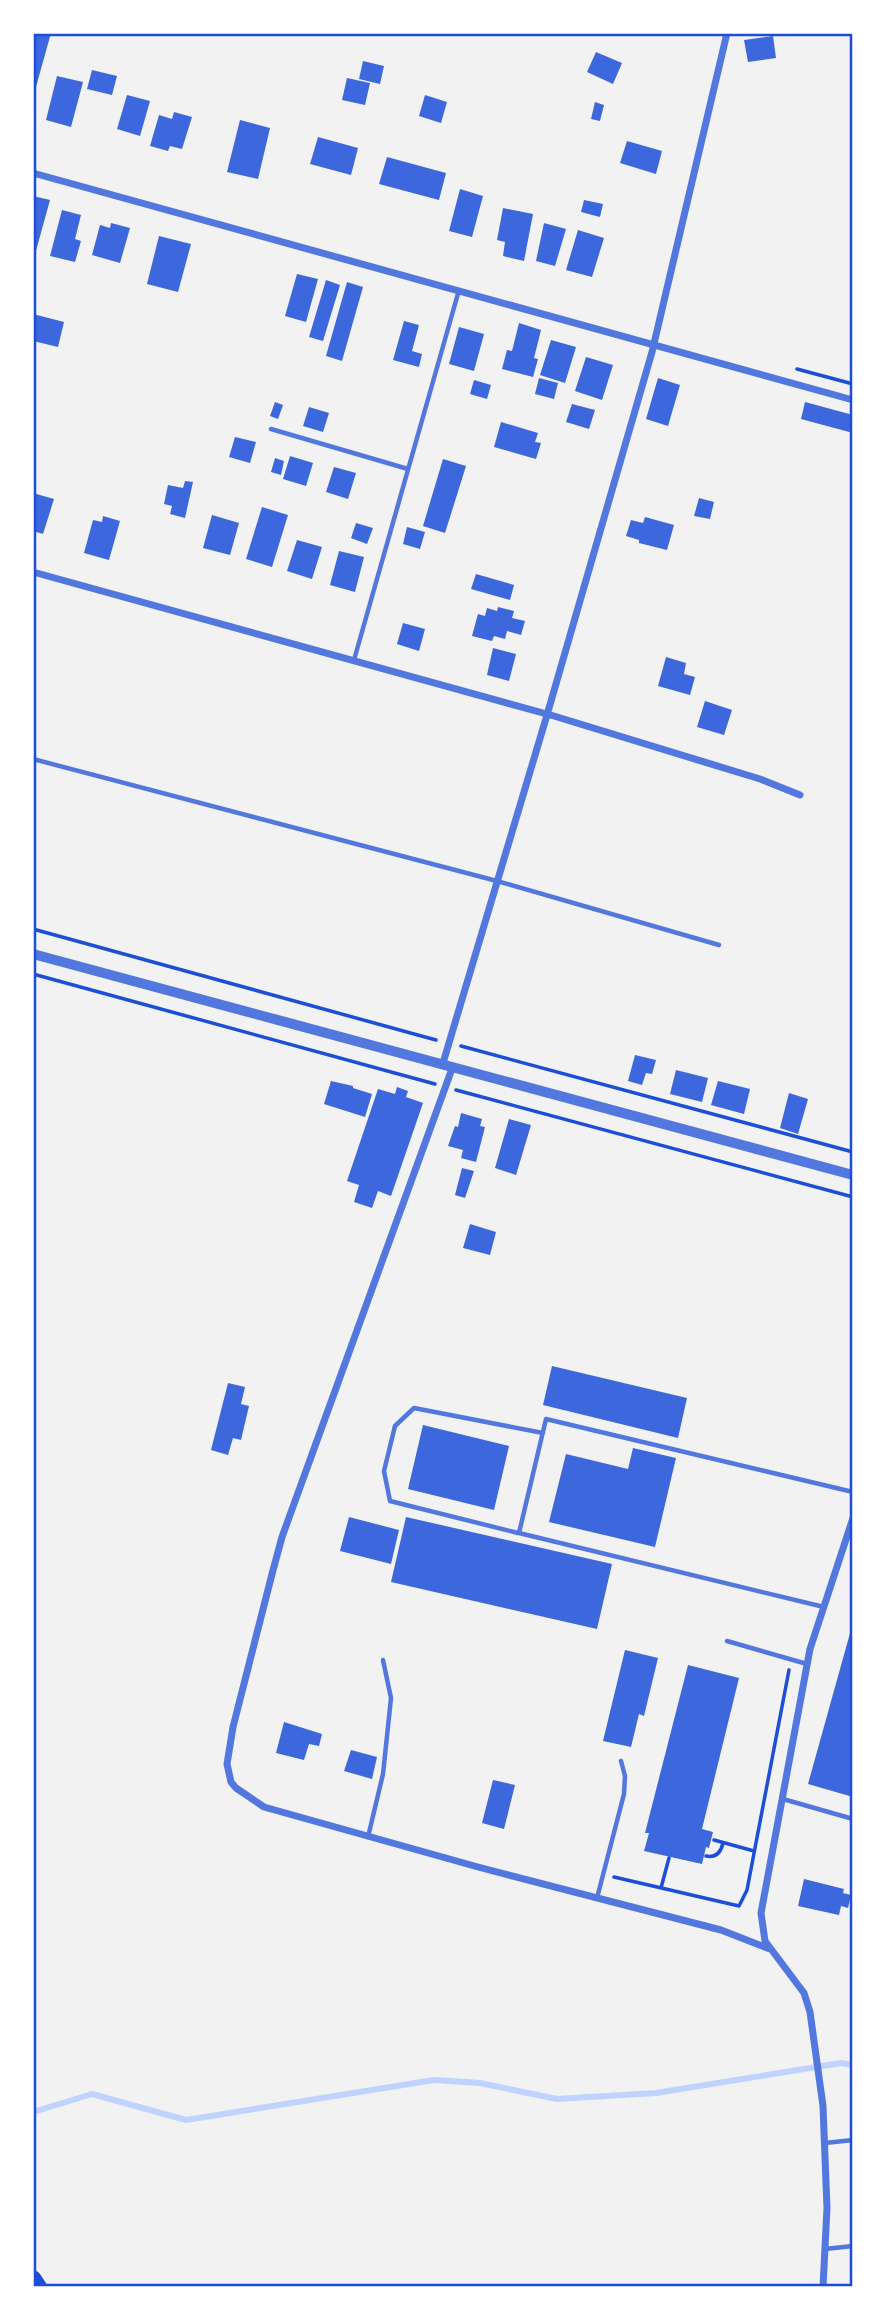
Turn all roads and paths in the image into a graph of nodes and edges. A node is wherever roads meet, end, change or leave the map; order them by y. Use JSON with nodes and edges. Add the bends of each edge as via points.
{"nodes":[{"id":1,"x":727,"y":33,"type":"edge"},
{"id":2,"x":33,"y":173,"type":"edge"},
{"id":3,"x":459,"y":290,"type":"junction"},
{"id":4,"x":653,"y":344,"type":"junction"},
{"id":5,"x":853,"y":400,"type":"edge"},
{"id":6,"x":271,"y":429,"type":"dead end"},
{"id":7,"x":408,"y":469,"type":"junction"},
{"id":8,"x":33,"y":572,"type":"edge"},
{"id":9,"x":354,"y":660,"type":"junction"},
{"id":10,"x":547,"y":715,"type":"junction"},
{"id":11,"x":33,"y":759,"type":"edge"},
{"id":12,"x":800,"y":795,"type":"dead end"},
{"id":13,"x":498,"y":881,"type":"junction"},
{"id":14,"x":719,"y":945,"type":"dead end"},
{"id":15,"x":33,"y":954,"type":"edge"},
{"id":16,"x":448,"y":1065,"type":"junction"},
{"id":17,"x":853,"y":1175,"type":"edge"},
{"id":18,"x":543,"y":1433,"type":"junction"},
{"id":19,"x":853,"y":1492,"type":"edge"},
{"id":20,"x":853,"y":1518,"type":"edge"},
{"id":21,"x":519,"y":1533,"type":"junction"},
{"id":22,"x":824,"y":1607,"type":"junction"},
{"id":23,"x":727,"y":1641,"type":"dead end"},
{"id":24,"x":383,"y":1660,"type":"dead end"},
{"id":25,"x":793,"y":1660,"type":"junction"},
{"id":26,"x":807,"y":1664,"type":"junction"},
{"id":27,"x":621,"y":1761,"type":"dead end"},
{"id":28,"x":782,"y":1798,"type":"junction"},
{"id":29,"x":853,"y":1819,"type":"edge"},
{"id":30,"x":368,"y":1837,"type":"junction"},
{"id":31,"x":713,"y":1840,"type":"dead end"},
{"id":32,"x":723,"y":1843,"type":"junction"},
{"id":33,"x":754,"y":1851,"type":"junction"},
{"id":34,"x":706,"y":1856,"type":"dead end"},
{"id":35,"x":669,"y":1858,"type":"dead end"},
{"id":36,"x":612,"y":1876,"type":"dead end"},
{"id":37,"x":661,"y":1888,"type":"junction"},
{"id":38,"x":597,"y":1898,"type":"junction"},
{"id":39,"x":770,"y":1949,"type":"junction"},
{"id":40,"x":853,"y":2140,"type":"edge"},
{"id":41,"x":824,"y":2143,"type":"junction"},
{"id":42,"x":853,"y":2246,"type":"edge"},
{"id":43,"x":825,"y":2249,"type":"junction"},
{"id":44,"x":33,"y":2278,"type":"edge"},
{"id":45,"x":39,"y":2287,"type":"edge"},
{"id":46,"x":823,"y":2287,"type":"edge"}],
"edges":[{"from":1,"to":4,"type":"street"},
{"from":2,"to":3,"type":"street"},
{"from":3,"to":4,"type":"street"},
{"from":3,"to":7,"type":"lane"},
{"from":4,"to":5,"type":"street"},
{"from":4,"to":10,"type":"street"},
{"from":6,"to":7,"type":"lane"},
{"from":7,"to":9,"type":"lane"},
{"from":8,"to":9,"type":"street"},
{"from":9,"to":10,"type":"street"},
{"from":10,"to":12,"type":"street"},
{"from":10,"to":13,"type":"street"},
{"from":11,"to":13,"type":"lane"},
{"from":13,"to":14,"type":"lane"},
{"from":13,"to":16,"type":"street"},
{"from":15,"to":16,"type":"street"},
{"from":16,"to":17,"type":"street"},
{"from":16,"to":30,"type":"street","via":[[282,1537],[227,1764],[231,1782],[264,1807]]},
{"from":18,"to":19,"type":"lane","via":[[547,1419]]},
{"from":18,"to":21,"type":"lane"},
{"from":18,"to":21,"type":"lane","via":[[414,1408],[395,1426],[384,1471],[390,1501]]},
{"from":20,"to":22,"type":"street"},
{"from":21,"to":22,"type":"lane"},
{"from":22,"to":26,"type":"street"},
{"from":23,"to":25,"type":"lane"},
{"from":24,"to":30,"type":"lane","via":[[391,1698],[383,1774]]},
{"from":25,"to":26,"type":"lane"},
{"from":25,"to":33,"type":"path","via":[[786,1676]]},
{"from":26,"to":28,"type":"street"},
{"from":27,"to":38,"type":"lane","via":[[624,1794]]},
{"from":28,"to":29,"type":"lane"},
{"from":28,"to":39,"type":"street","via":[[761,1913],[762,1935]]},
{"from":30,"to":38,"type":"street"},
{"from":31,"to":32,"type":"path"},
{"from":32,"to":33,"type":"path"},
{"from":32,"to":34,"type":"path","via":[[719,1853]]},
{"from":33,"to":37,"type":"path","via":[[747,1890],[739,1906]]},
{"from":35,"to":37,"type":"path"},
{"from":36,"to":37,"type":"path"},
{"from":38,"to":39,"type":"street","via":[[720,1930]]},
{"from":39,"to":41,"type":"street","via":[[807,1999]]},
{"from":40,"to":41,"type":"lane"},
{"from":41,"to":43,"type":"street"},
{"from":42,"to":43,"type":"lane"},
{"from":43,"to":46,"type":"street"},
{"from":44,"to":45,"type":"highway"}]}
